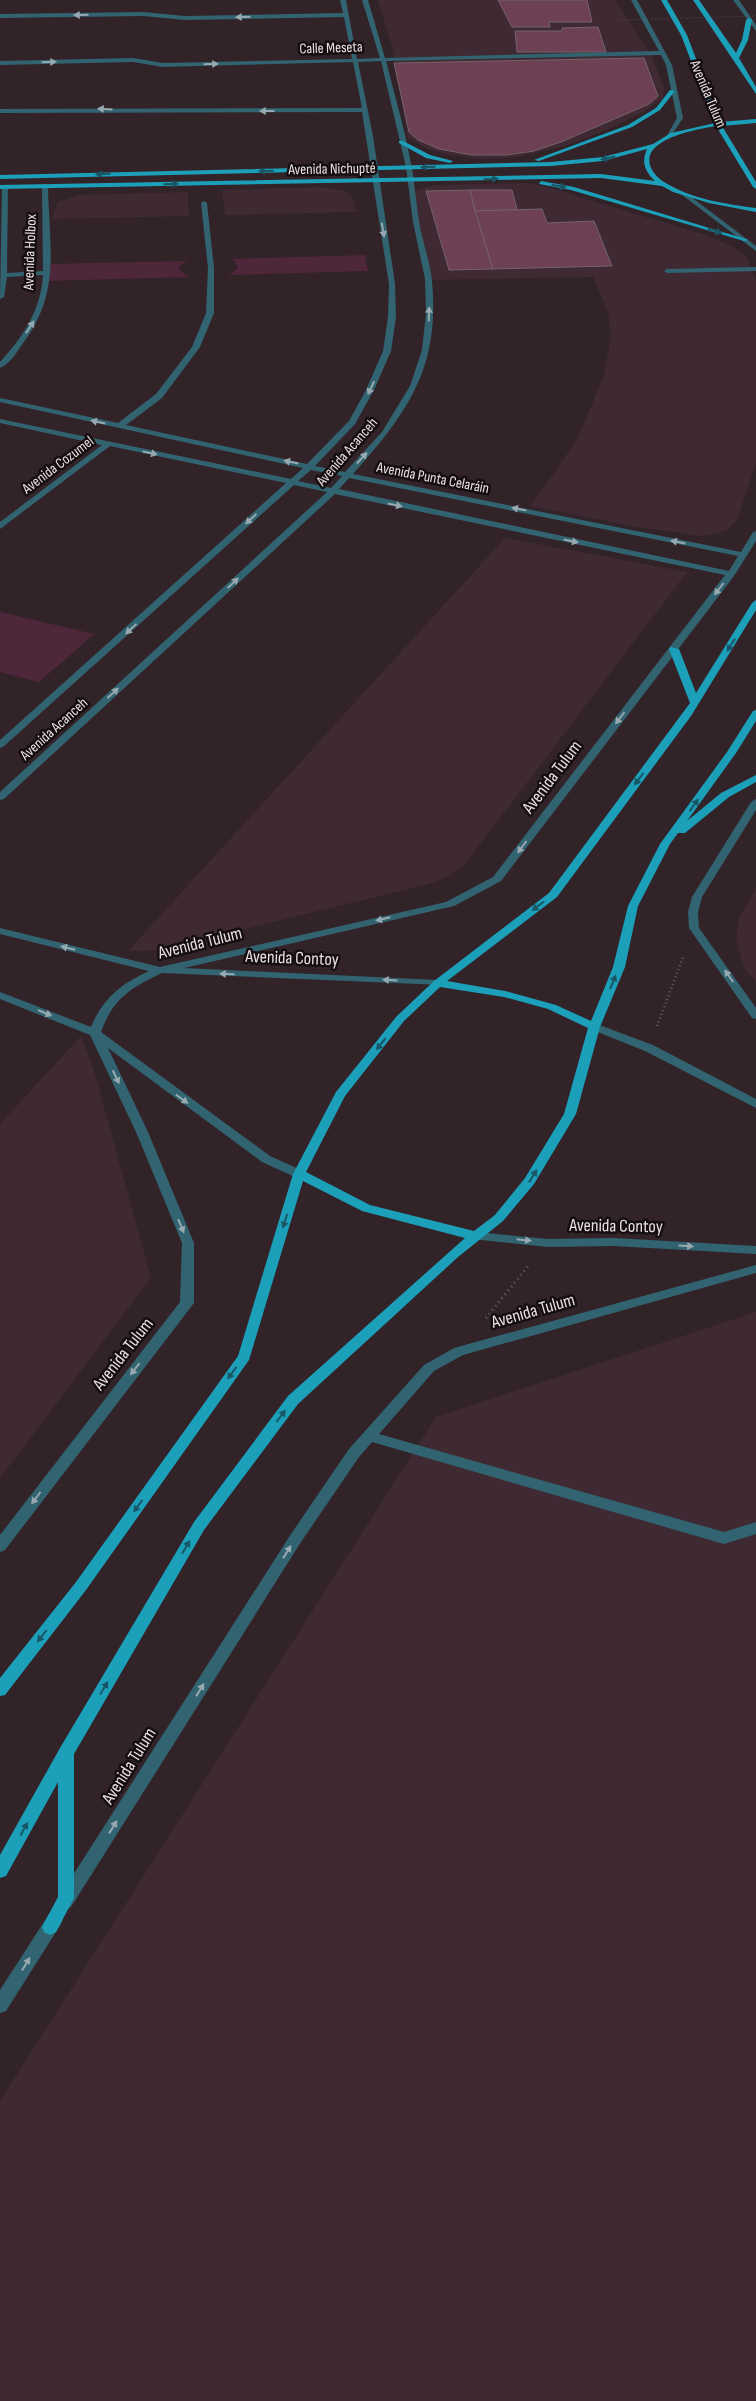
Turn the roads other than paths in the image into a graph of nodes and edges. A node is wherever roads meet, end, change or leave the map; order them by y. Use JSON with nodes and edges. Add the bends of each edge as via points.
{"nodes":[{"id":1,"x":343,"y":0,"type":"edge"},
{"id":2,"x":365,"y":0,"type":"edge"},
{"id":3,"x":634,"y":0,"type":"edge"},
{"id":4,"x":664,"y":0,"type":"edge"},
{"id":5,"x":696,"y":0,"type":"edge"},
{"id":6,"x":736,"y":0,"type":"edge"},
{"id":7,"x":346,"y":15,"type":"junction"},
{"id":8,"x":0,"y":16,"type":"edge"},
{"id":9,"x":748,"y":20,"type":"junction"},
{"id":10,"x":756,"y":29,"type":"edge"},
{"id":11,"x":662,"y":53,"type":"junction"},
{"id":12,"x":736,"y":58,"type":"junction"},
{"id":13,"x":383,"y":59,"type":"junction"},
{"id":14,"x":355,"y":60,"type":"junction"},
{"id":15,"x":0,"y":63,"type":"edge"},
{"id":16,"x":672,"y":91,"type":"junction"},
{"id":17,"x":756,"y":92,"type":"edge"},
{"id":18,"x":364,"y":110,"type":"junction"},
{"id":19,"x":0,"y":111,"type":"edge"},
{"id":20,"x":756,"y":121,"type":"edge"},
{"id":21,"x":718,"y":124,"type":"junction"},
{"id":22,"x":667,"y":138,"type":"junction"},
{"id":23,"x":401,"y":142,"type":"junction"},
{"id":24,"x":655,"y":145,"type":"junction"},
{"id":25,"x":520,"y":165,"type":"junction"},
{"id":26,"x":479,"y":166,"type":"junction"},
{"id":27,"x":409,"y":168,"type":"junction"},
{"id":28,"x":375,"y":169,"type":"junction"},
{"id":29,"x":0,"y":177,"type":"edge"},
{"id":30,"x":511,"y":178,"type":"junction"},
{"id":31,"x":376,"y":181,"type":"junction"},
{"id":32,"x":412,"y":181,"type":"junction"},
{"id":33,"x":663,"y":184,"type":"junction"},
{"id":34,"x":45,"y":186,"type":"junction"},
{"id":35,"x":2,"y":187,"type":"edge"},
{"id":36,"x":756,"y":187,"type":"edge"},
{"id":37,"x":684,"y":194,"type":"junction"},
{"id":38,"x":204,"y":203,"type":"dead end"},
{"id":39,"x":756,"y":210,"type":"edge"},
{"id":40,"x":746,"y":240,"type":"junction"},
{"id":41,"x":756,"y":249,"type":"edge"},
{"id":42,"x":756,"y":269,"type":"edge"},
{"id":43,"x":668,"y":271,"type":"dead end"},
{"id":44,"x":46,"y":274,"type":"junction"},
{"id":45,"x":2,"y":275,"type":"edge"},
{"id":46,"x":0,"y":297,"type":"edge"},
{"id":47,"x":0,"y":366,"type":"edge"},
{"id":48,"x":0,"y":400,"type":"edge"},
{"id":49,"x":0,"y":420,"type":"edge"},
{"id":50,"x":119,"y":426,"type":"junction"},
{"id":51,"x":108,"y":444,"type":"junction"},
{"id":52,"x":310,"y":466,"type":"junction"},
{"id":53,"x":347,"y":474,"type":"junction"},
{"id":54,"x":290,"y":483,"type":"junction"},
{"id":55,"x":332,"y":492,"type":"junction"},
{"id":56,"x":0,"y":526,"type":"edge"},
{"id":57,"x":756,"y":534,"type":"edge"},
{"id":58,"x":743,"y":555,"type":"junction"},
{"id":59,"x":731,"y":574,"type":"junction"},
{"id":60,"x":756,"y":603,"type":"edge"},
{"id":61,"x":674,"y":649,"type":"junction"},
{"id":62,"x":695,"y":703,"type":"junction"},
{"id":63,"x":756,"y":713,"type":"edge"},
{"id":64,"x":0,"y":744,"type":"edge"},
{"id":65,"x":756,"y":778,"type":"edge"},
{"id":66,"x":0,"y":797,"type":"edge"},
{"id":67,"x":756,"y":802,"type":"edge"},
{"id":68,"x":665,"y":844,"type":"junction"},
{"id":69,"x":0,"y":931,"type":"edge"},
{"id":70,"x":160,"y":970,"type":"junction"},
{"id":71,"x":438,"y":983,"type":"junction"},
{"id":72,"x":0,"y":995,"type":"edge"},
{"id":73,"x":756,"y":1016,"type":"edge"},
{"id":74,"x":594,"y":1027,"type":"junction"},
{"id":75,"x":95,"y":1033,"type":"junction"},
{"id":76,"x":756,"y":1104,"type":"edge"},
{"id":77,"x":299,"y":1174,"type":"junction"},
{"id":78,"x":476,"y":1236,"type":"junction"},
{"id":79,"x":756,"y":1250,"type":"edge"},
{"id":80,"x":756,"y":1268,"type":"edge"},
{"id":81,"x":368,"y":1436,"type":"junction"},
{"id":82,"x":756,"y":1528,"type":"edge"},
{"id":83,"x":0,"y":1546,"type":"edge"},
{"id":84,"x":0,"y":1690,"type":"edge"},
{"id":85,"x":66,"y":1753,"type":"junction"},
{"id":86,"x":0,"y":1871,"type":"edge"},
{"id":87,"x":50,"y":1927,"type":"junction"},
{"id":88,"x":0,"y":2006,"type":"edge"}],
"edges":[{"from":1,"to":7,"type":"street","name":"Avenida Acanceh"},
{"from":2,"to":13,"type":"street","name":"Avenida Acanceh"},
{"from":3,"to":11,"type":"street","name":"Avenida Tulum"},
{"from":4,"to":21,"type":"main road","name":"Avenida Tulum","via":[[684,36]]},
{"from":5,"to":12,"type":"main road"},
{"from":6,"to":9,"type":"street"},
{"from":7,"to":8,"type":"street","one_way":true,"via":[[185,18],[143,14]]},
{"from":7,"to":14,"type":"street","name":"Avenida Acanceh"},
{"from":9,"to":10,"type":"street"},
{"from":9,"to":12,"type":"main road","via":[[745,40]]},
{"from":11,"to":13,"type":"street","name":"Calle Meseta"},
{"from":11,"to":16,"type":"street","name":"Avenida Tulum","via":[[669,65]]},
{"from":12,"to":17,"type":"main road"},
{"from":13,"to":14,"type":"street","name":"Calle Meseta"},
{"from":13,"to":23,"type":"street","name":"Avenida Acanceh"},
{"from":15,"to":14,"type":"street","name":"Calle Meseta","one_way":true,"via":[[134,60],[163,65]]},
{"from":14,"to":18,"type":"street","name":"Avenida Acanceh"},
{"from":16,"to":22,"type":"street","name":"Avenida Tulum","via":[[680,118]]},
{"from":16,"to":25,"type":"main road","via":[[658,109],[630,126]]},
{"from":18,"to":19,"type":"street","one_way":true},
{"from":18,"to":28,"type":"street","name":"Avenida Acanceh"},
{"from":20,"to":21,"type":"main road","name":"Avenida Nichupté"},
{"from":21,"to":22,"type":"main road","name":"Avenida Nichupté"},
{"from":21,"to":36,"type":"main road","name":"Avenida Tulum"},
{"from":22,"to":24,"type":"main road","name":"Avenida Nichupté"},
{"from":23,"to":26,"type":"main road","via":[[428,157]]},
{"from":23,"to":27,"type":"street","name":"Avenida Acanceh"},
{"from":24,"to":25,"type":"main road","name":"Avenida Nichupté","one_way":true,"via":[[603,159]]},
{"from":24,"to":33,"type":"main road","via":[[647,154],[646,164],[651,174]]},
{"from":25,"to":26,"type":"main road","name":"Avenida Nichupté"},
{"from":26,"to":27,"type":"main road","name":"Avenida Nichupté","one_way":true},
{"from":27,"to":28,"type":"main road","name":"Avenida Nichupté"},
{"from":27,"to":32,"type":"street","name":"Avenida Acanceh"},
{"from":28,"to":29,"type":"main road","name":"Avenida Nichupté","one_way":true},
{"from":28,"to":31,"type":"street","name":"Avenida Acanceh"},
{"from":32,"to":30,"type":"main road","name":"Avenida Nichupté","one_way":true},
{"from":30,"to":33,"type":"main road","name":"Avenida Nichupté","via":[[602,176]]},
{"from":30,"to":40,"type":"main road","one_way":true,"via":[[572,188]]},
{"from":31,"to":32,"type":"main road","name":"Avenida Nichupté"},
{"from":34,"to":31,"type":"main road","name":"Avenida Nichupté","one_way":true},
{"from":31,"to":52,"type":"street","name":"Avenida Acanceh","one_way":true,"via":[[392,284],[387,351],[352,422]]},
{"from":53,"to":32,"type":"street","name":"Avenida Acanceh","one_way":true,"via":[[385,433],[414,386],[426,350],[430,314],[428,279],[416,222]]},
{"from":33,"to":37,"type":"main road"},
{"from":34,"to":35,"type":"main road","name":"Avenida Nichupté"},
{"from":34,"to":44,"type":"street","name":"Avenida Holbox"},
{"from":35,"to":45,"type":"street","name":"Avenida Holbox"},
{"from":37,"to":39,"type":"main road"},
{"from":37,"to":40,"type":"street"},
{"from":38,"to":50,"type":"street","via":[[211,268],[210,313],[196,347],[159,396]]},
{"from":40,"to":41,"type":"street"},
{"from":42,"to":43,"type":"street"},
{"from":44,"to":45,"type":"street"},
{"from":47,"to":44,"type":"street","name":"Avenida Holbox","one_way":true,"via":[[14,352],[35,320],[46,288]]},
{"from":45,"to":46,"type":"street","name":"Avenida Holbox"},
{"from":50,"to":48,"type":"street","name":"Avenida Punta Celaráin","one_way":true},
{"from":49,"to":51,"type":"street","name":"Avenida Punta Celaráin"},
{"from":52,"to":50,"type":"street","name":"Avenida Punta Celaráin","one_way":true},
{"from":51,"to":54,"type":"street","name":"Avenida Punta Celaráin","one_way":true},
{"from":51,"to":56,"type":"street","name":"Avenida Cozumel"},
{"from":52,"to":53,"type":"street","name":"Avenida Punta Celaráin"},
{"from":52,"to":54,"type":"street","name":"Avenida Acanceh"},
{"from":53,"to":55,"type":"street","name":"Avenida Acanceh"},
{"from":58,"to":53,"type":"street","name":"Avenida Punta Celaráin","one_way":true},
{"from":54,"to":55,"type":"street","name":"Avenida Punta Celaráin"},
{"from":54,"to":64,"type":"street","name":"Avenida Acanceh","one_way":true},
{"from":55,"to":59,"type":"street","name":"Avenida Punta Celaráin","one_way":true},
{"from":66,"to":55,"type":"street","name":"Avenida Acanceh","one_way":true},
{"from":57,"to":58,"type":"street","name":"Avenida Tulum"},
{"from":58,"to":59,"type":"street","name":"Avenida Tulum"},
{"from":59,"to":61,"type":"street","name":"Avenida Tulum","one_way":true},
{"from":60,"to":62,"type":"main road","one_way":true},
{"from":61,"to":62,"type":"main road"},
{"from":61,"to":70,"type":"street","name":"Avenida Tulum","one_way":true,"via":[[497,879],[450,904]]},
{"from":62,"to":71,"type":"main road","one_way":true,"via":[[552,895]]},
{"from":68,"to":63,"type":"main road","one_way":true},
{"from":65,"to":68,"type":"main road","via":[[725,794]]},
{"from":73,"to":67,"type":"street","one_way":true,"via":[[694,928],[693,912],[697,897]]},
{"from":74,"to":68,"type":"main road","one_way":true,"via":[[619,967],[633,906]]},
{"from":70,"to":69,"type":"street","name":"Avenida Contoy","one_way":true},
{"from":71,"to":70,"type":"street","name":"Avenida Contoy","one_way":true},
{"from":70,"to":75,"type":"street","name":"Avenida Tulum","via":[[132,983],[112,998],[101,1013]]},
{"from":71,"to":74,"type":"main road","via":[[505,994],[552,1007]]},
{"from":71,"to":77,"type":"main road","one_way":true,"via":[[400,1019],[340,1095]]},
{"from":72,"to":75,"type":"street","one_way":true},
{"from":74,"to":76,"type":"street","via":[[649,1048]]},
{"from":78,"to":74,"type":"main road","one_way":true,"via":[[499,1218],[530,1181],[570,1114]]},
{"from":75,"to":77,"type":"street","one_way":true,"via":[[266,1159]]},
{"from":75,"to":83,"type":"street","name":"Avenida Tulum","one_way":true,"via":[[142,1132],[188,1243],[187,1303]]},
{"from":77,"to":78,"type":"main road","via":[[366,1208]]},
{"from":77,"to":84,"type":"main road","one_way":true,"via":[[244,1357],[81,1586]]},
{"from":78,"to":79,"type":"street","name":"Avenida Contoy","one_way":true,"via":[[548,1243],[614,1242]]},
{"from":85,"to":78,"type":"main road","one_way":true,"via":[[199,1526],[292,1400]]},
{"from":80,"to":81,"type":"street","name":"Avenida Tulum","via":[[458,1351],[429,1368]]},
{"from":81,"to":82,"type":"street","via":[[724,1538]]},
{"from":87,"to":81,"type":"street","name":"Avenida Tulum","one_way":true,"via":[[296,1538]]},
{"from":86,"to":85,"type":"main road","one_way":true},
{"from":85,"to":87,"type":"main road","via":[[66,1898]]},
{"from":88,"to":87,"type":"street","name":"Avenida Tulum","one_way":true}]}
